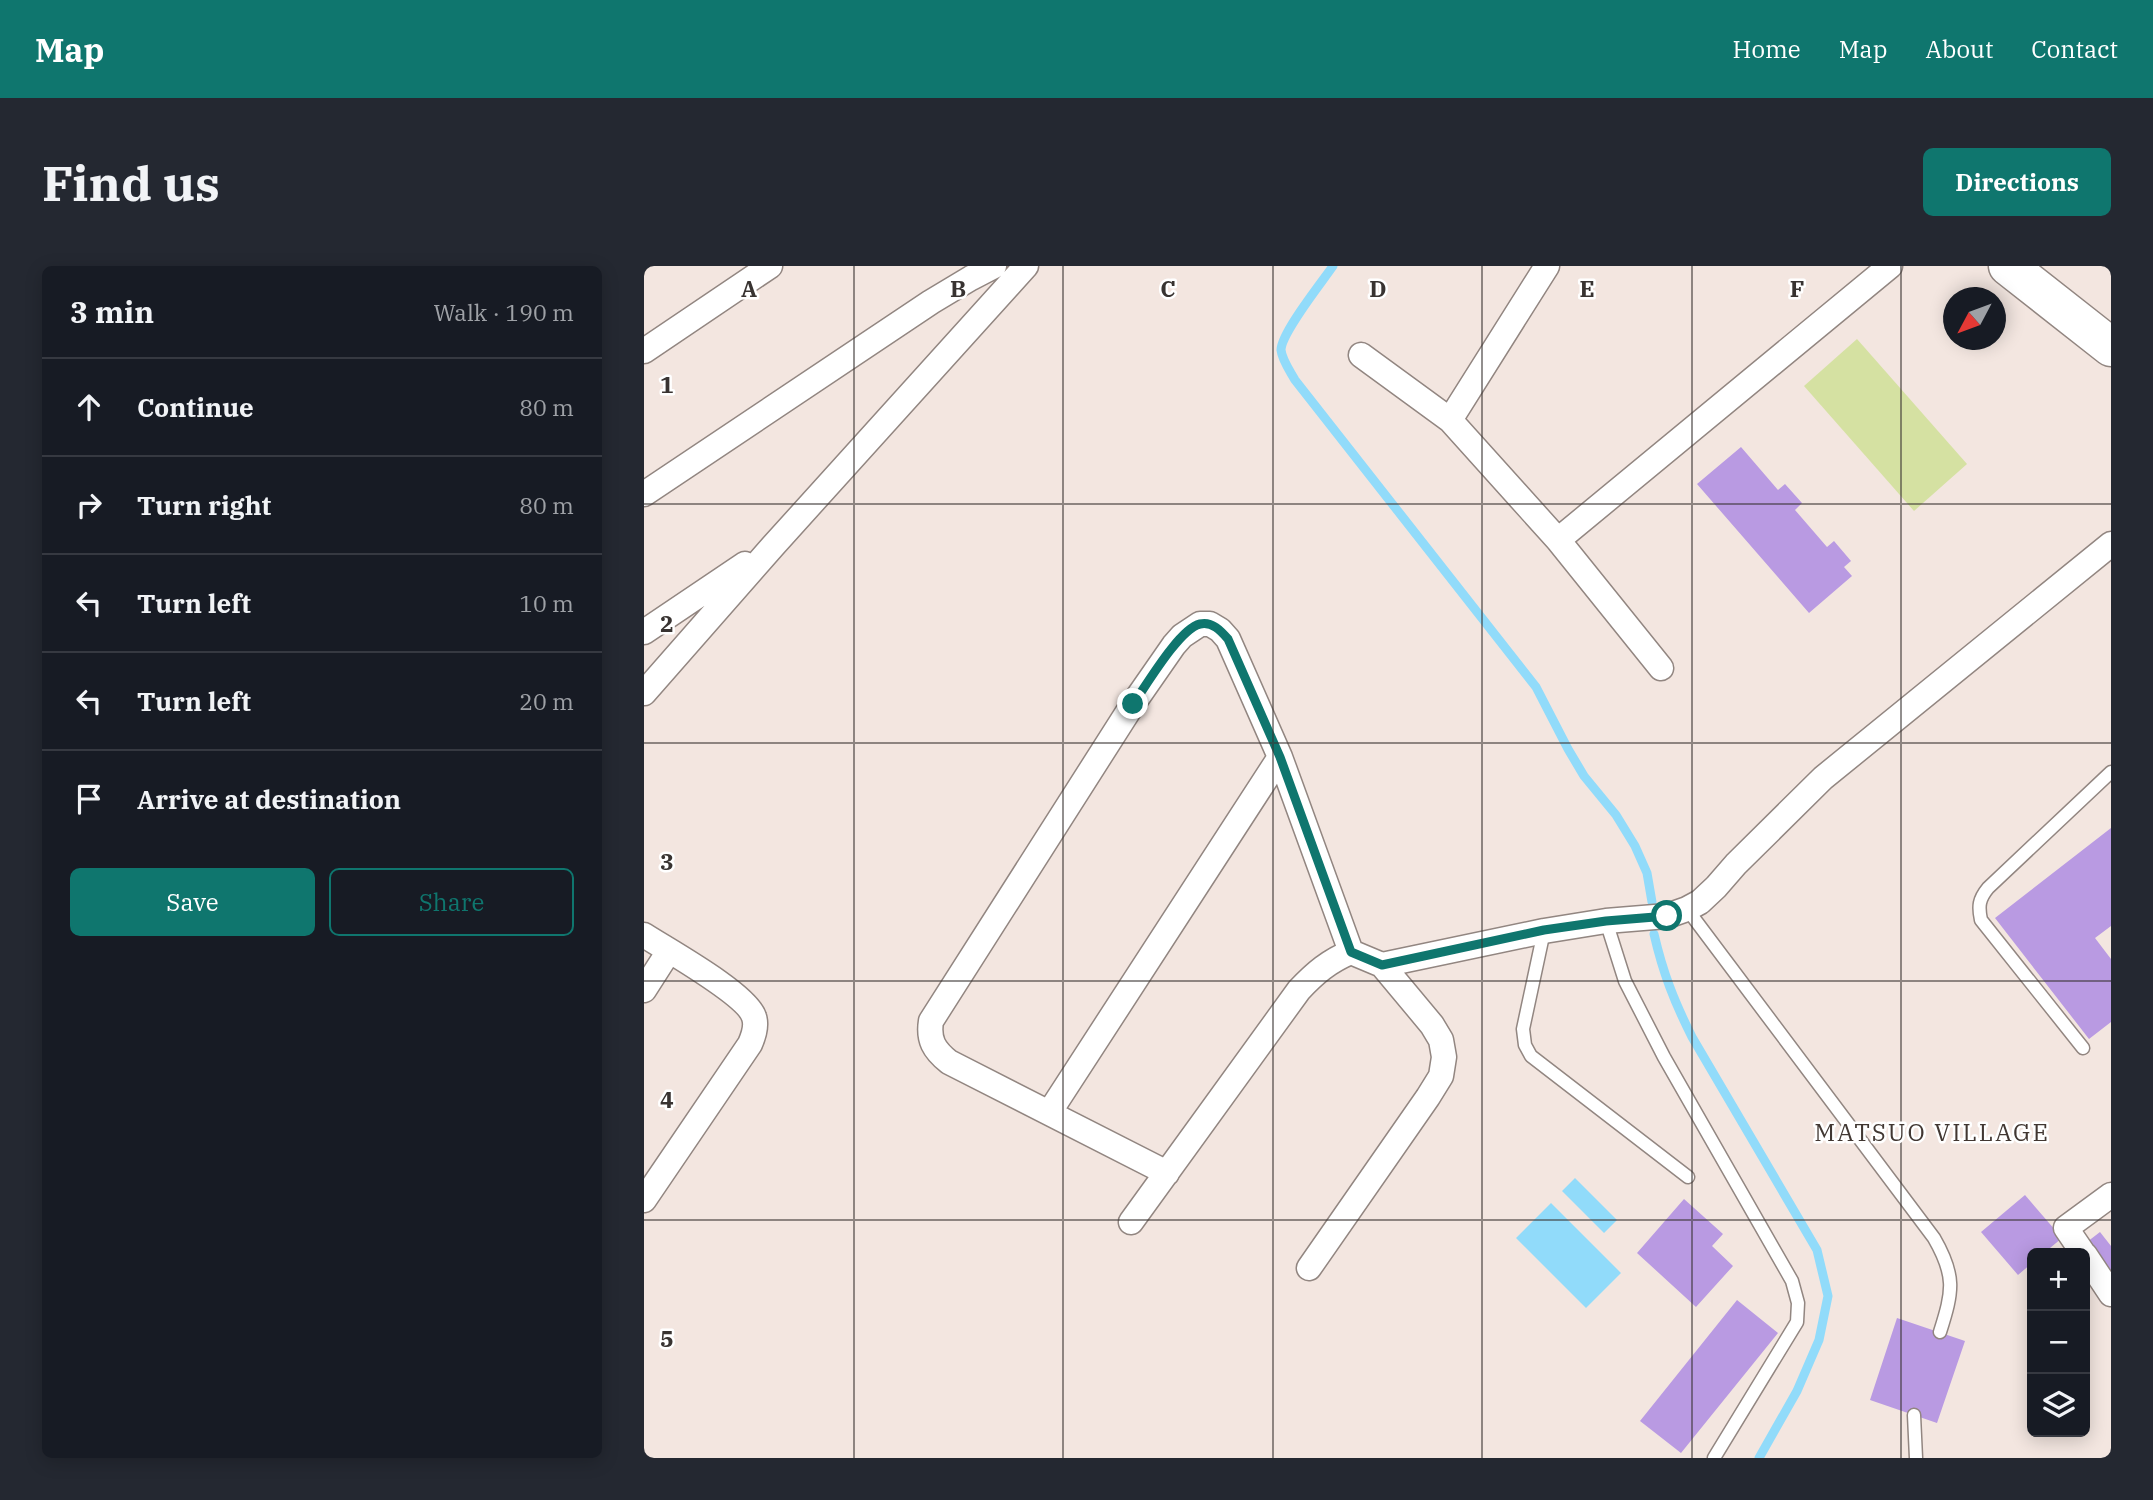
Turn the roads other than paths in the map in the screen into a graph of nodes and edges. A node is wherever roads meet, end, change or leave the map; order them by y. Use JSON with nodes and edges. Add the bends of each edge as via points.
{"nodes":[{"id":1,"x":770,"y":266,"type":"edge"},
{"id":2,"x":995,"y":266,"type":"edge"},
{"id":3,"x":1026,"y":266,"type":"edge"},
{"id":4,"x":1547,"y":266,"type":"edge"},
{"id":5,"x":1890,"y":266,"type":"edge"},
{"id":6,"x":2008,"y":266,"type":"edge"},
{"id":7,"x":2111,"y":347,"type":"edge"},
{"id":8,"x":644,"y":351,"type":"edge"},
{"id":9,"x":1361,"y":355,"type":"dead end"},
{"id":10,"x":1450,"y":420,"type":"junction"},
{"id":11,"x":644,"y":494,"type":"edge"},
{"id":12,"x":1558,"y":540,"type":"junction"},
{"id":13,"x":2111,"y":544,"type":"edge"},
{"id":14,"x":773,"y":545,"type":"junction"},
{"id":15,"x":644,"y":632,"type":"edge"},
{"id":16,"x":1661,"y":668,"type":"dead end"},
{"id":17,"x":644,"y":693,"type":"edge"},
{"id":18,"x":1280,"y":757,"type":"junction"},
{"id":19,"x":2111,"y":772,"type":"edge"},
{"id":20,"x":1687,"y":909,"type":"junction"},
{"id":21,"x":1606,"y":921,"type":"junction"},
{"id":22,"x":1544,"y":930,"type":"junction"},
{"id":23,"x":644,"y":935,"type":"edge"},
{"id":24,"x":669,"y":951,"type":"junction"},
{"id":25,"x":1351,"y":952,"type":"junction"},
{"id":26,"x":1382,"y":965,"type":"junction"},
{"id":27,"x":644,"y":990,"type":"edge"},
{"id":28,"x":2083,"y":1048,"type":"dead end"},
{"id":29,"x":1049,"y":1113,"type":"junction"},
{"id":30,"x":1167,"y":1173,"type":"junction"},
{"id":31,"x":1688,"y":1177,"type":"dead end"},
{"id":32,"x":2111,"y":1195,"type":"edge"},
{"id":33,"x":644,"y":1200,"type":"edge"},
{"id":34,"x":1131,"y":1222,"type":"dead end"},
{"id":35,"x":2080,"y":1248,"type":"edge"},
{"id":36,"x":2090,"y":1263,"type":"edge"},
{"id":37,"x":1309,"y":1268,"type":"dead end"},
{"id":38,"x":2111,"y":1294,"type":"edge"},
{"id":39,"x":1940,"y":1332,"type":"dead end"},
{"id":40,"x":1914,"y":1415,"type":"dead end"},
{"id":41,"x":1714,"y":1458,"type":"edge"},
{"id":42,"x":1916,"y":1458,"type":"edge"}],
"edges":[{"from":1,"to":8,"type":"street"},
{"from":2,"to":11,"type":"street","via":[[931,302]]},
{"from":3,"to":14,"type":"street"},
{"from":4,"to":10,"type":"street"},
{"from":5,"to":12,"type":"street"},
{"from":6,"to":7,"type":"main road"},
{"from":9,"to":10,"type":"street"},
{"from":10,"to":12,"type":"street"},
{"from":12,"to":16,"type":"street"},
{"from":13,"to":20,"type":"street","via":[[1823,778],[1716,887]]},
{"from":14,"to":15,"type":"street"},
{"from":14,"to":17,"type":"street"},
{"from":18,"to":25,"type":"street"},
{"from":18,"to":29,"type":"street"},
{"from":18,"to":29,"type":"street","via":[[1228,639],[1210,624],[1191,629],[1174,645],[1133,704],[932,1021],[932,1043],[949,1062]]},
{"from":19,"to":28,"type":"lane","via":[[1988,888],[1978,909],[1981,920]]},
{"from":20,"to":21,"type":"street","via":[[1667,916]]},
{"from":20,"to":39,"type":"lane","via":[[1946,1258],[1950,1301]]},
{"from":21,"to":22,"type":"street"},
{"from":21,"to":41,"type":"lane","via":[[1625,981],[1793,1281],[1798,1303],[1797,1322]]},
{"from":22,"to":26,"type":"street"},
{"from":22,"to":31,"type":"lane","via":[[1524,1029],[1531,1056]]},
{"from":23,"to":24,"type":"street"},
{"from":24,"to":27,"type":"street"},
{"from":24,"to":33,"type":"street","via":[[746,1003],[755,1030]]},
{"from":25,"to":26,"type":"street"},
{"from":25,"to":30,"type":"street","via":[[1316,971],[1299,990]]},
{"from":26,"to":37,"type":"street","via":[[1441,1040],[1441,1076]]},
{"from":29,"to":30,"type":"street"},
{"from":30,"to":34,"type":"street"},
{"from":32,"to":35,"type":"street","via":[[2066,1228]]},
{"from":36,"to":38,"type":"street"},
{"from":40,"to":42,"type":"lane"}]}
